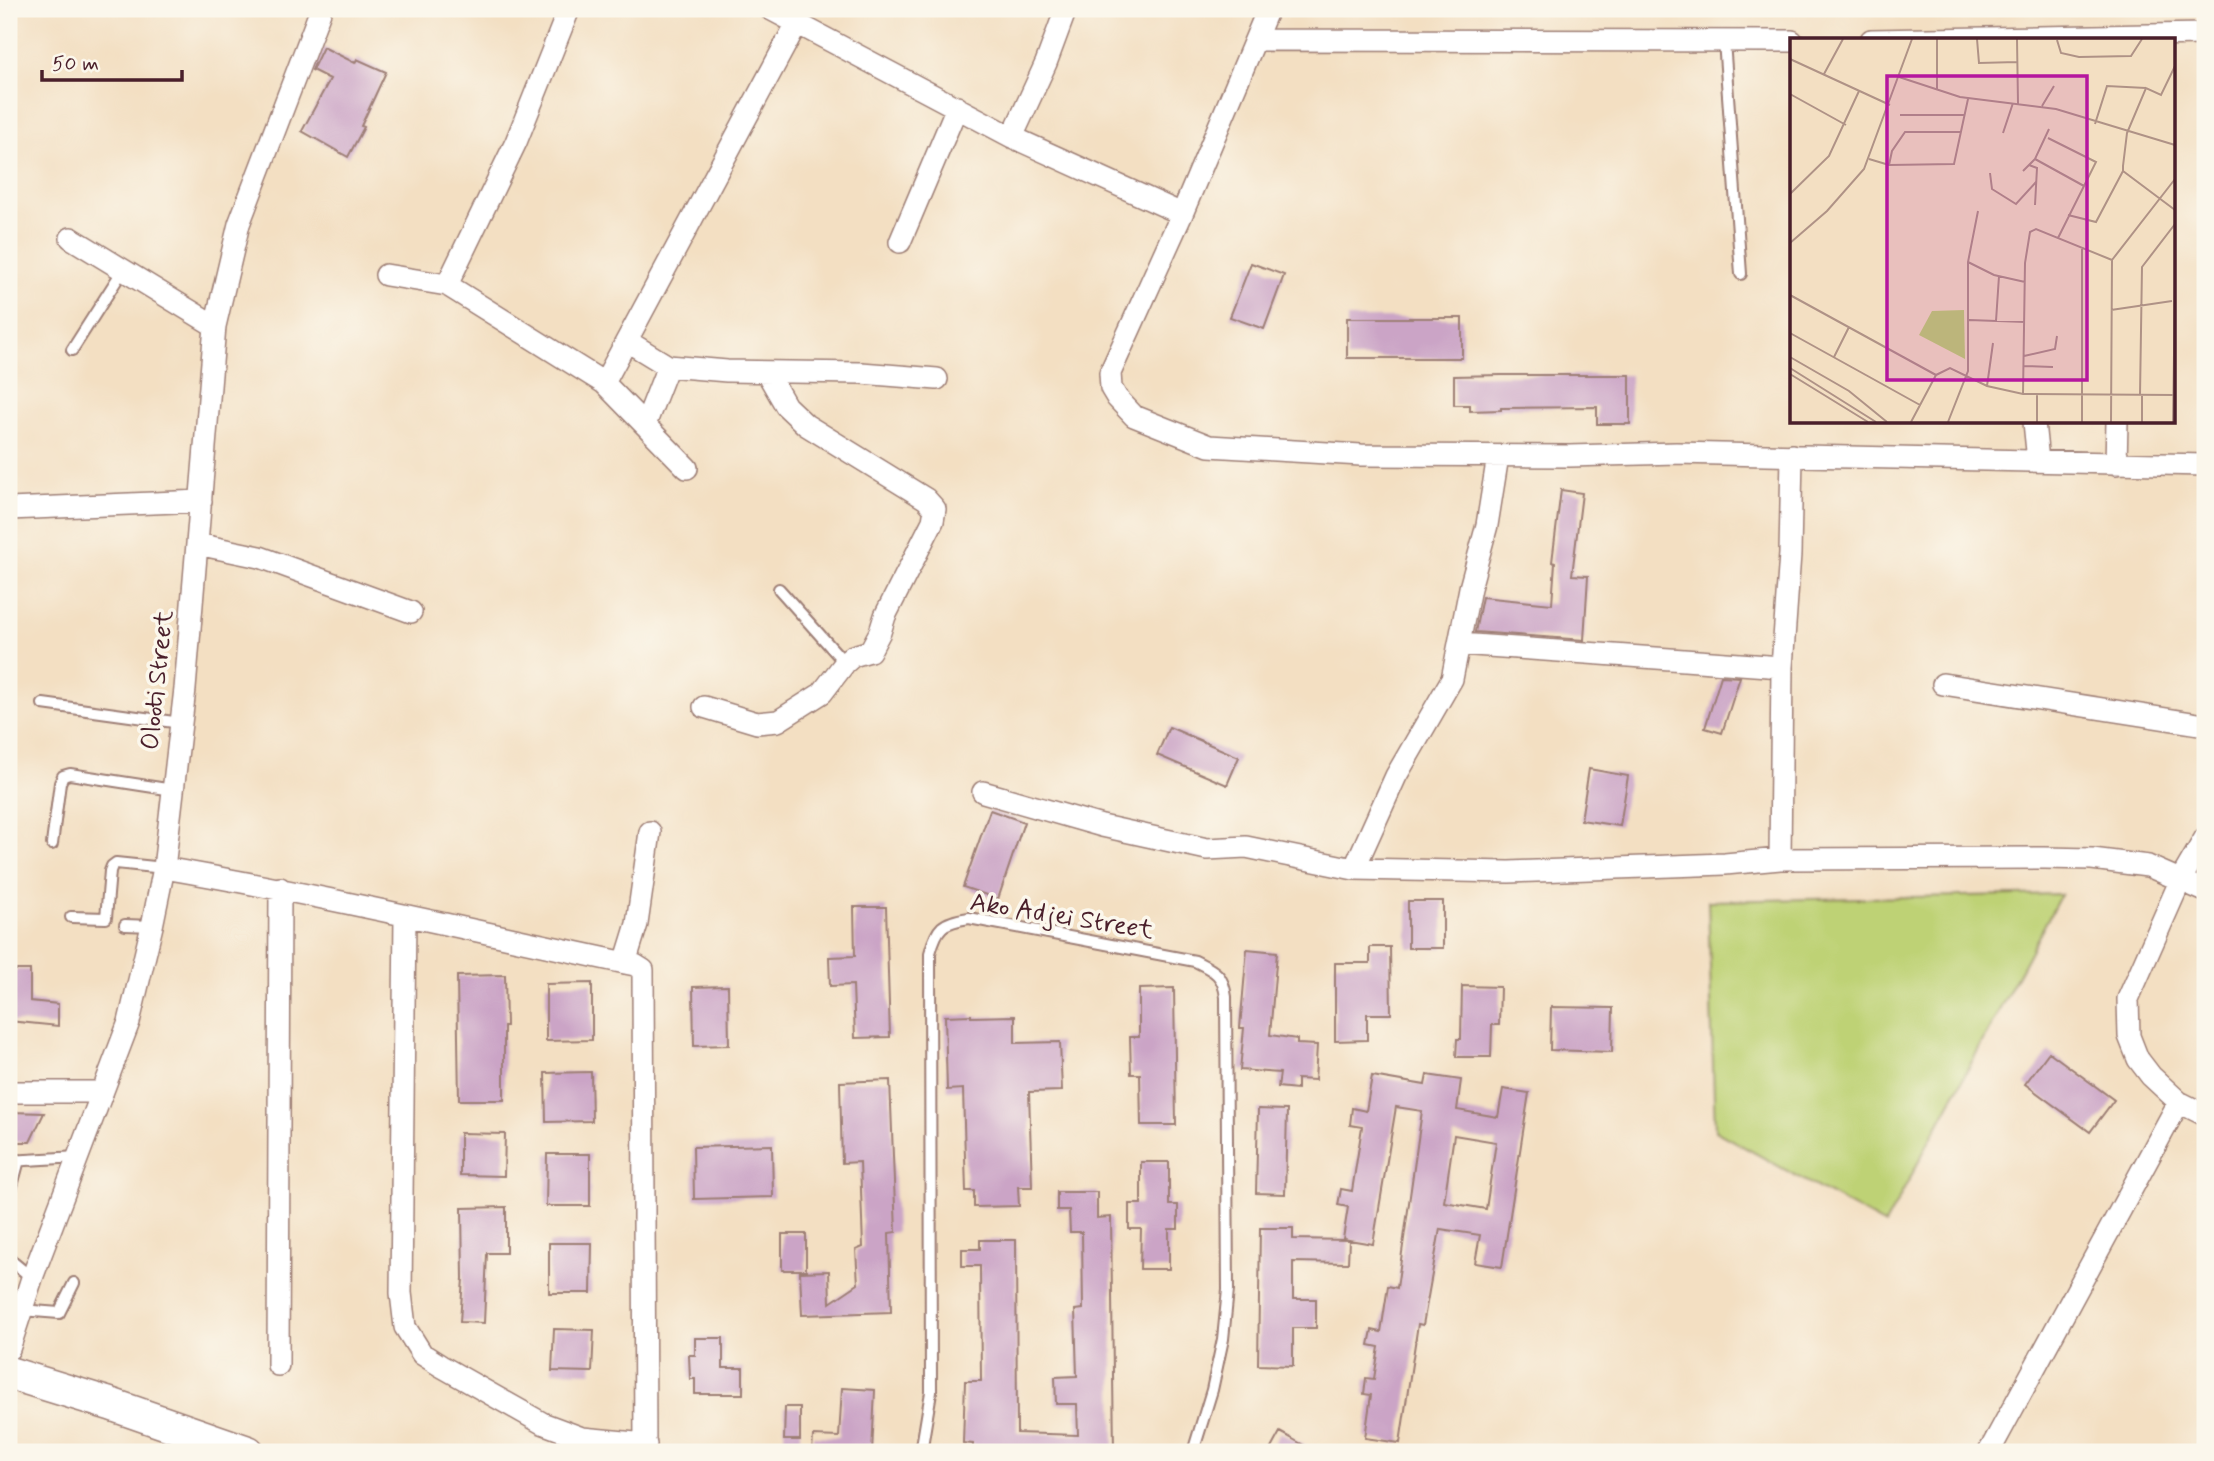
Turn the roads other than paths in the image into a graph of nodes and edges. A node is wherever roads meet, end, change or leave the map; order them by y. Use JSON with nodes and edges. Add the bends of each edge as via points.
{"nodes":[{"id":1,"x":321,"y":9,"type":"edge"},
{"id":2,"x":569,"y":9,"type":"edge"},
{"id":3,"x":770,"y":9,"type":"edge"},
{"id":4,"x":1066,"y":9,"type":"edge"},
{"id":5,"x":1268,"y":9,"type":"edge"},
{"id":6,"x":797,"y":23,"type":"junction"},
{"id":7,"x":2205,"y":34,"type":"edge"},
{"id":8,"x":1982,"y":38,"type":"edge"},
{"id":9,"x":1257,"y":40,"type":"junction"},
{"id":10,"x":1724,"y":41,"type":"junction"},
{"id":11,"x":1790,"y":41,"type":"edge"},
{"id":12,"x":957,"y":107,"type":"junction"},
{"id":13,"x":1012,"y":137,"type":"junction"},
{"id":14,"x":1182,"y":214,"type":"junction"},
{"id":15,"x":71,"y":238,"type":"dead end"},
{"id":16,"x":900,"y":243,"type":"dead end"},
{"id":17,"x":123,"y":270,"type":"junction"},
{"id":18,"x":1741,"y":274,"type":"dead end"},
{"id":19,"x":386,"y":275,"type":"dead end"},
{"id":20,"x":447,"y":285,"type":"junction"},
{"id":21,"x":215,"y":326,"type":"junction"},
{"id":22,"x":627,"y":341,"type":"junction"},
{"id":23,"x":72,"y":349,"type":"dead end"},
{"id":24,"x":668,"y":366,"type":"junction"},
{"id":25,"x":767,"y":373,"type":"junction"},
{"id":26,"x":937,"y":379,"type":"dead end"},
{"id":27,"x":604,"y":383,"type":"junction"},
{"id":28,"x":2034,"y":424,"type":"edge"},
{"id":29,"x":2117,"y":424,"type":"edge"},
{"id":30,"x":645,"y":425,"type":"junction"},
{"id":31,"x":1792,"y":455,"type":"junction"},
{"id":32,"x":1499,"y":456,"type":"junction"},
{"id":33,"x":2038,"y":461,"type":"junction"},
{"id":34,"x":2116,"y":464,"type":"junction"},
{"id":35,"x":2205,"y":465,"type":"edge"},
{"id":36,"x":687,"y":468,"type":"dead end"},
{"id":37,"x":201,"y":501,"type":"junction"},
{"id":38,"x":9,"y":509,"type":"edge"},
{"id":39,"x":197,"y":544,"type":"junction"},
{"id":40,"x":779,"y":589,"type":"dead end"},
{"id":41,"x":411,"y":612,"type":"dead end"},
{"id":42,"x":1459,"y":644,"type":"junction"},
{"id":43,"x":845,"y":663,"type":"junction"},
{"id":44,"x":1782,"y":667,"type":"junction"},
{"id":45,"x":1943,"y":684,"type":"dead end"},
{"id":46,"x":43,"y":704,"type":"dead end"},
{"id":47,"x":704,"y":707,"type":"dead end"},
{"id":48,"x":181,"y":723,"type":"junction"},
{"id":49,"x":2205,"y":725,"type":"edge"},
{"id":50,"x":173,"y":790,"type":"junction"},
{"id":51,"x":983,"y":792,"type":"dead end"},
{"id":52,"x":650,"y":832,"type":"dead end"},
{"id":53,"x":2205,"y":838,"type":"edge"},
{"id":54,"x":52,"y":844,"type":"dead end"},
{"id":55,"x":1780,"y":859,"type":"junction"},
{"id":56,"x":164,"y":867,"type":"junction"},
{"id":57,"x":1354,"y":869,"type":"junction"},
{"id":58,"x":2181,"y":879,"type":"junction"},
{"id":59,"x":280,"y":888,"type":"junction"},
{"id":60,"x":2205,"y":891,"type":"edge"},
{"id":61,"x":405,"y":916,"type":"junction"},
{"id":62,"x":71,"y":917,"type":"dead end"},
{"id":63,"x":125,"y":925,"type":"dead end"},
{"id":64,"x":152,"y":926,"type":"junction"},
{"id":65,"x":625,"y":963,"type":"junction"},
{"id":66,"x":9,"y":1092,"type":"edge"},
{"id":67,"x":102,"y":1092,"type":"junction"},
{"id":68,"x":2179,"y":1102,"type":"junction"},
{"id":69,"x":2205,"y":1115,"type":"edge"},
{"id":70,"x":78,"y":1157,"type":"junction"},
{"id":71,"x":14,"y":1161,"type":"edge"},
{"id":72,"x":9,"y":1196,"type":"edge"},
{"id":73,"x":9,"y":1259,"type":"edge"},
{"id":74,"x":32,"y":1278,"type":"junction"},
{"id":75,"x":74,"y":1283,"type":"dead end"},
{"id":76,"x":22,"y":1311,"type":"junction"},
{"id":77,"x":9,"y":1349,"type":"edge"},
{"id":78,"x":278,"y":1365,"type":"dead end"},
{"id":79,"x":9,"y":1373,"type":"edge"},
{"id":80,"x":209,"y":1446,"type":"edge"},
{"id":81,"x":646,"y":1448,"type":"edge"},
{"id":82,"x":248,"y":1452,"type":"edge"},
{"id":83,"x":921,"y":1452,"type":"edge"},
{"id":84,"x":1193,"y":1452,"type":"edge"},
{"id":85,"x":1989,"y":1452,"type":"edge"}],
"edges":[{"from":1,"to":21,"type":"street","name":"Olooti Street","via":[[239,224]]},
{"from":2,"to":20,"type":"street","via":[[516,142]]},
{"from":3,"to":6,"type":"street"},
{"from":4,"to":13,"type":"street"},
{"from":5,"to":9,"type":"street"},
{"from":6,"to":12,"type":"street"},
{"from":6,"to":22,"type":"street"},
{"from":7,"to":8,"type":"street"},
{"from":9,"to":10,"type":"street"},
{"from":9,"to":14,"type":"street"},
{"from":10,"to":11,"type":"street"},
{"from":10,"to":18,"type":"lane"},
{"from":12,"to":13,"type":"street"},
{"from":12,"to":16,"type":"street"},
{"from":13,"to":14,"type":"street"},
{"from":14,"to":32,"type":"street","via":[[1110,373],[1117,398],[1134,416],[1209,446],[1360,455]]},
{"from":15,"to":17,"type":"street"},
{"from":17,"to":21,"type":"street"},
{"from":17,"to":23,"type":"lane"},
{"from":19,"to":20,"type":"street"},
{"from":20,"to":27,"type":"street"},
{"from":21,"to":37,"type":"street","name":"Olooti Street"},
{"from":22,"to":24,"type":"street"},
{"from":22,"to":27,"type":"street"},
{"from":24,"to":25,"type":"street"},
{"from":24,"to":30,"type":"street"},
{"from":25,"to":26,"type":"street"},
{"from":25,"to":43,"type":"street","via":[[786,406],[806,425],[926,499],[934,509],[933,521],[874,646]]},
{"from":27,"to":30,"type":"street"},
{"from":28,"to":33,"type":"street"},
{"from":29,"to":34,"type":"street"},
{"from":30,"to":36,"type":"street"},
{"from":31,"to":32,"type":"street"},
{"from":31,"to":33,"type":"street"},
{"from":31,"to":44,"type":"street"},
{"from":32,"to":42,"type":"street"},
{"from":33,"to":34,"type":"street"},
{"from":34,"to":35,"type":"street"},
{"from":37,"to":38,"type":"street"},
{"from":37,"to":39,"type":"street","name":"Olooti Street"},
{"from":39,"to":41,"type":"street","via":[[260,557]]},
{"from":39,"to":48,"type":"street","name":"Olooti Street"},
{"from":40,"to":43,"type":"lane"},
{"from":42,"to":44,"type":"street"},
{"from":42,"to":57,"type":"street","via":[[1452,679],[1396,776]]},
{"from":43,"to":47,"type":"street","via":[[822,693],[778,721],[757,723]]},
{"from":44,"to":55,"type":"street"},
{"from":45,"to":49,"type":"street"},
{"from":46,"to":48,"type":"lane"},
{"from":48,"to":50,"type":"street","name":"Olooti Street"},
{"from":50,"to":54,"type":"lane","via":[[63,776]]},
{"from":50,"to":56,"type":"street","name":"Olooti Street"},
{"from":51,"to":57,"type":"street","via":[[1102,826],[1207,849],[1247,847]]},
{"from":52,"to":65,"type":"street","via":[[637,924]]},
{"from":53,"to":58,"type":"street"},
{"from":55,"to":57,"type":"street","via":[[1509,872]]},
{"from":55,"to":58,"type":"street","via":[[2092,859],[2148,866]]},
{"from":56,"to":59,"type":"street"},
{"from":56,"to":62,"type":"lane","via":[[116,863],[110,871],[106,918]]},
{"from":56,"to":64,"type":"street","name":"Olooti Street"},
{"from":58,"to":60,"type":"street"},
{"from":58,"to":68,"type":"street","via":[[2128,999],[2129,1036],[2138,1059]]},
{"from":59,"to":61,"type":"street"},
{"from":59,"to":78,"type":"street"},
{"from":61,"to":65,"type":"street"},
{"from":61,"to":81,"type":"street","via":[[401,1293],[405,1327],[422,1354],[542,1423],[582,1438]]},
{"from":63,"to":64,"type":"lane"},
{"from":64,"to":67,"type":"street","name":"Olooti Street","via":[[129,1022]]},
{"from":65,"to":81,"type":"street","via":[[643,970],[644,978]]},
{"from":66,"to":67,"type":"street"},
{"from":67,"to":70,"type":"street","name":"Olooti Street"},
{"from":68,"to":69,"type":"street"},
{"from":68,"to":85,"type":"street"},
{"from":70,"to":71,"type":"lane"},
{"from":70,"to":74,"type":"street","name":"Olooti Street"},
{"from":71,"to":72,"type":"lane"},
{"from":73,"to":74,"type":"lane"},
{"from":74,"to":76,"type":"street","name":"Olooti Street"},
{"from":75,"to":76,"type":"lane","via":[[59,1313]]},
{"from":76,"to":77,"type":"street","name":"Olooti Street"},
{"from":79,"to":80,"type":"street","via":[[110,1404]]},
{"from":80,"to":82,"type":"street"},
{"from":83,"to":84,"type":"lane","name":"Ako Adjei Street","via":[[931,1392],[930,953],[936,931],[950,921],[969,918],[1195,961],[1224,981],[1228,1290],[1212,1390]]}]}
